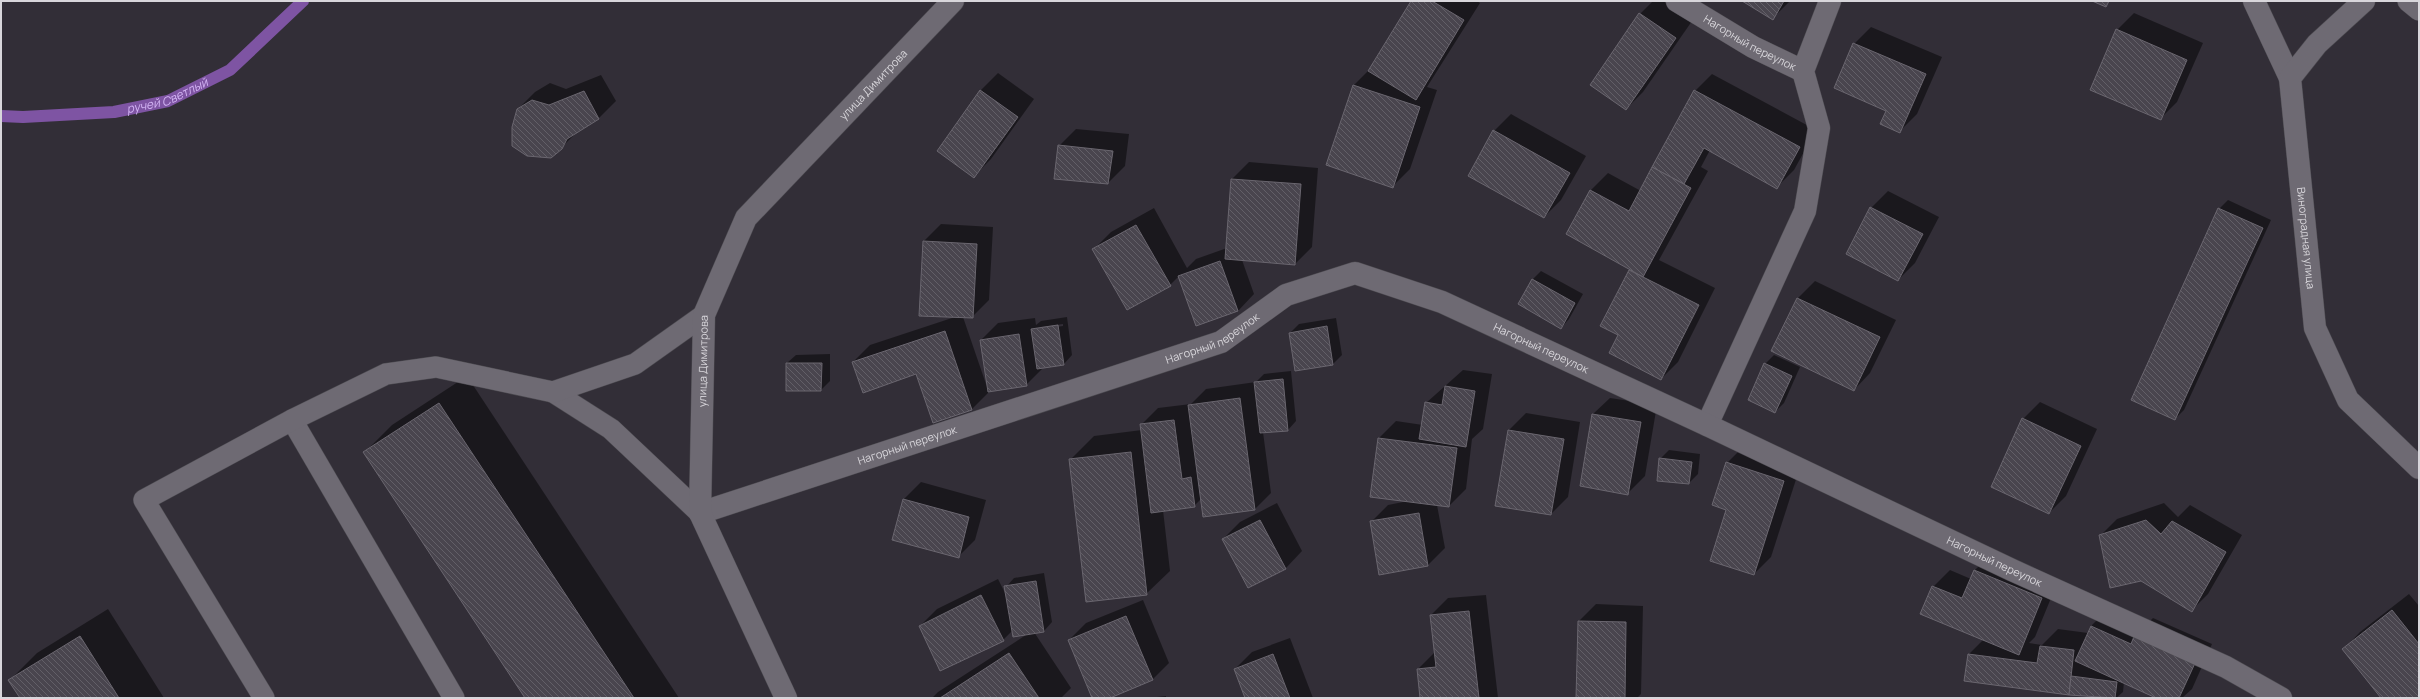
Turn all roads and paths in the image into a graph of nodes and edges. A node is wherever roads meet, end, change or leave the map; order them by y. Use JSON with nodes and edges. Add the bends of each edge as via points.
{"nodes":[{"id":1,"x":953,"y":1,"type":"edge"},
{"id":2,"x":1677,"y":1,"type":"edge"},
{"id":3,"x":1830,"y":1,"type":"edge"},
{"id":4,"x":2254,"y":1,"type":"edge"},
{"id":5,"x":2364,"y":1,"type":"edge"},
{"id":6,"x":2408,"y":1,"type":"edge"},
{"id":7,"x":2419,"y":10,"type":"edge"},
{"id":8,"x":1803,"y":71,"type":"junction"},
{"id":9,"x":2290,"y":78,"type":"junction"},
{"id":10,"x":704,"y":315,"type":"junction"},
{"id":11,"x":553,"y":392,"type":"junction"},
{"id":12,"x":292,"y":420,"type":"junction"},
{"id":13,"x":1707,"y":425,"type":"junction"},
{"id":14,"x":2419,"y":468,"type":"edge"},
{"id":15,"x":700,"y":513,"type":"junction"},
{"id":16,"x":264,"y":698,"type":"edge"},
{"id":17,"x":454,"y":698,"type":"edge"},
{"id":18,"x":786,"y":698,"type":"edge"},
{"id":19,"x":2281,"y":698,"type":"edge"}],
"edges":[{"from":1,"to":10,"type":"street","name":"улица Димитрова","via":[[746,218]]},
{"from":2,"to":8,"type":"street","name":"Нагорный переулок","via":[[1753,47]]},
{"from":3,"to":8,"type":"street","name":"Нагорный переулок"},
{"from":4,"to":9,"type":"street","name":"Виноградная улица"},
{"from":5,"to":9,"type":"street","via":[[2317,44]]},
{"from":6,"to":7,"type":"lane"},
{"from":8,"to":13,"type":"street","name":"Нагорный переулок","via":[[1819,128],[1805,211]]},
{"from":9,"to":14,"type":"street","name":"Виноградная улица","via":[[2315,328],[2348,400]]},
{"from":10,"to":11,"type":"lane","via":[[635,364]]},
{"from":10,"to":15,"type":"street","name":"улица Димитрова"},
{"from":11,"to":12,"type":"lane","via":[[436,367],[386,374]]},
{"from":11,"to":15,"type":"lane","via":[[611,429]]},
{"from":12,"to":16,"type":"lane","via":[[144,500]]},
{"from":12,"to":17,"type":"lane"},
{"from":13,"to":15,"type":"street","name":"Нагорный переулок","via":[[1442,302],[1355,273],[1286,295],[1221,342]]},
{"from":13,"to":19,"type":"street","name":"Нагорный переулок","via":[[2012,570],[2226,667]]},
{"from":15,"to":18,"type":"street","name":"улица Димитрова"}]}
